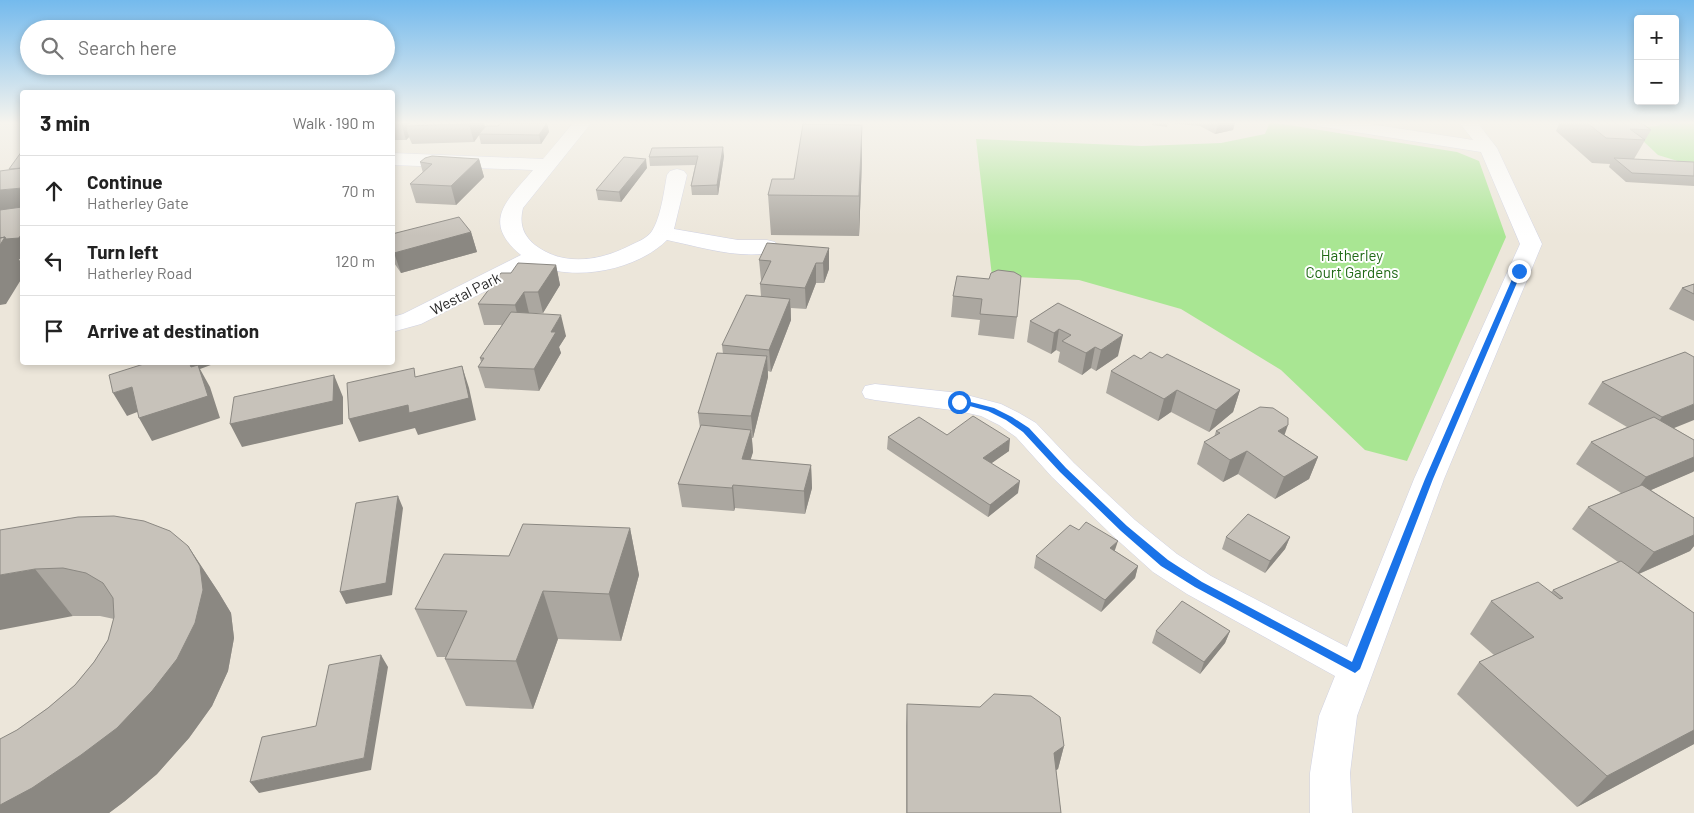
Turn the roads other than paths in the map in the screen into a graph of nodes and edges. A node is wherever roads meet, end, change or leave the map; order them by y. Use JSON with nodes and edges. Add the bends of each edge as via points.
{"nodes":[{"id":1,"x":417,"y":160,"type":"edge"},
{"id":2,"x":553,"y":160,"type":"edge"},
{"id":3,"x":1493,"y":160,"type":"edge"},
{"id":4,"x":549,"y":165,"type":"junction"},
{"id":5,"x":677,"y":175,"type":"dead end"},
{"id":6,"x":662,"y":234,"type":"junction"},
{"id":7,"x":767,"y":247,"type":"edge"},
{"id":8,"x":536,"y":257,"type":"junction"},
{"id":9,"x":395,"y":324,"type":"edge"},
{"id":10,"x":875,"y":392,"type":"dead end"},
{"id":11,"x":1355,"y":669,"type":"junction"},
{"id":12,"x":1331,"y":813,"type":"edge"}],
"edges":[{"from":1,"to":4,"type":"street"},
{"from":2,"to":4,"type":"street"},
{"from":3,"to":11,"type":"street","via":[[1531,244],[1429,479]]},
{"from":4,"to":8,"type":"street","via":[[513,207],[510,218],[516,238]]},
{"from":5,"to":6,"type":"street"},
{"from":6,"to":7,"type":"street","via":[[738,247]]},
{"from":6,"to":8,"type":"street","via":[[649,245],[605,264],[574,267]]},
{"from":8,"to":9,"type":"street","name":"Westal Park","via":[[412,319]]},
{"from":10,"to":11,"type":"street","via":[[959,402],[991,410],[1009,419],[1026,430],[1063,470],[1165,563],[1199,585]]},
{"from":11,"to":12,"type":"street","via":[[1338,716],[1330,773]]}]}
